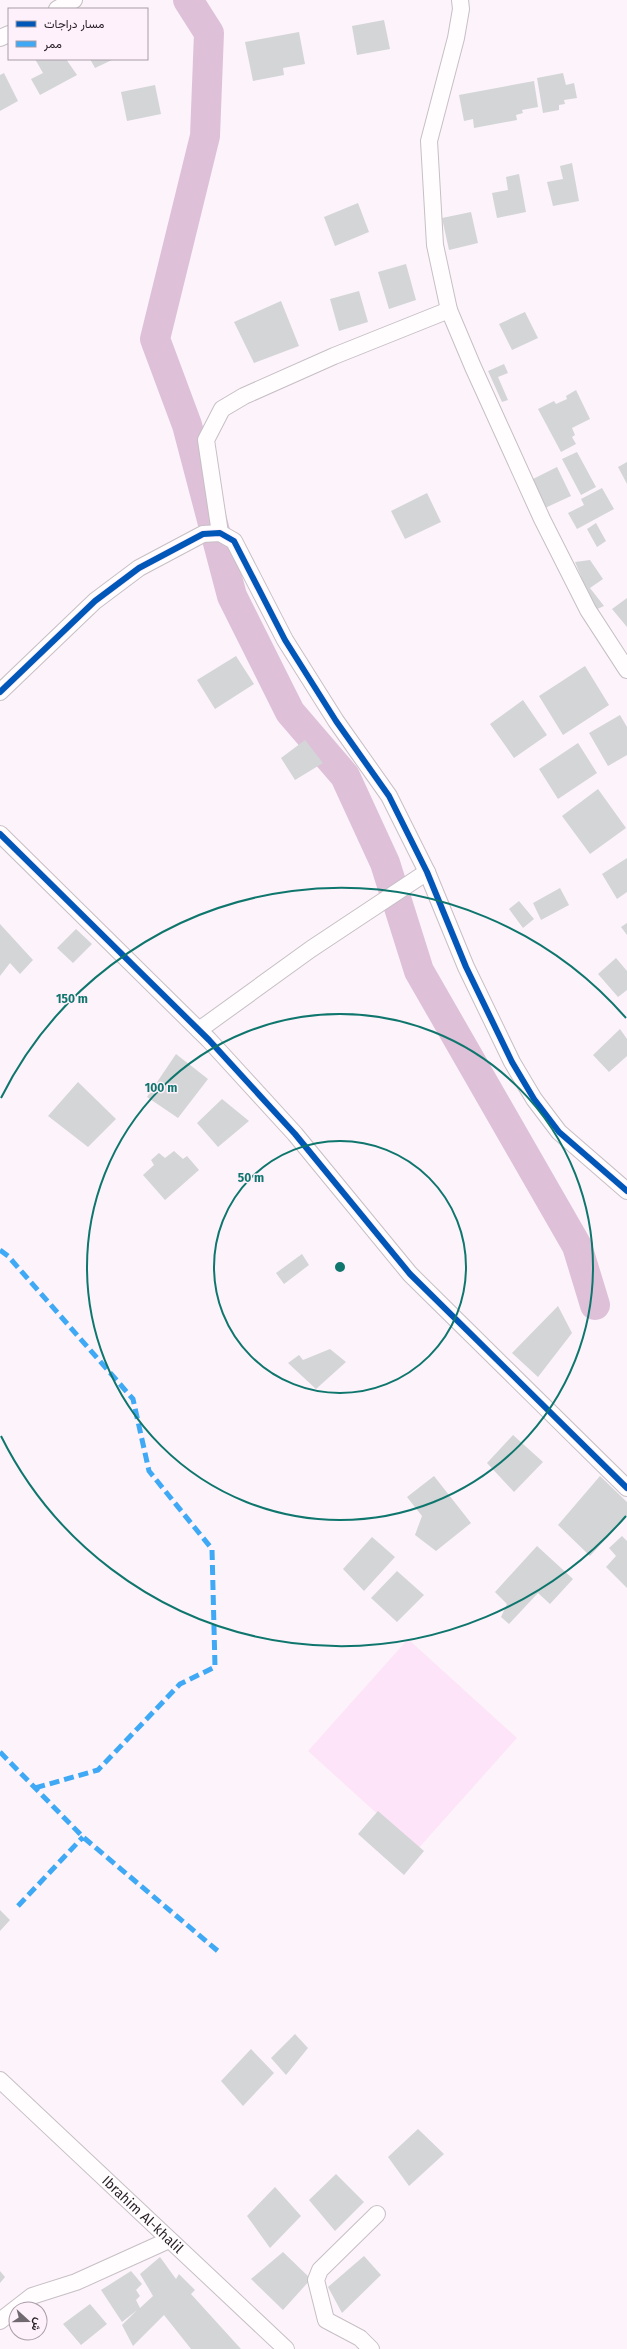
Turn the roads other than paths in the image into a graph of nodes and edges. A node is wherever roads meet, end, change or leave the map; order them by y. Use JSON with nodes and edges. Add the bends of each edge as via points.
{"nodes":[{"id":1,"x":74,"y":0,"type":"edge"},
{"id":2,"x":460,"y":0,"type":"edge"},
{"id":3,"x":59,"y":8,"type":"edge"},
{"id":4,"x":449,"y":310,"type":"junction"},
{"id":5,"x":220,"y":533,"type":"junction"},
{"id":6,"x":627,"y":670,"type":"edge"},
{"id":7,"x":0,"y":692,"type":"edge"},
{"id":8,"x":0,"y":834,"type":"edge"},
{"id":9,"x":427,"y":872,"type":"junction"},
{"id":10,"x":199,"y":1030,"type":"junction"},
{"id":11,"x":627,"y":1191,"type":"edge"},
{"id":12,"x":627,"y":1488,"type":"edge"},
{"id":13,"x":0,"y":2080,"type":"edge"},
{"id":14,"x":377,"y":2214,"type":"dead end"},
{"id":15,"x":169,"y":2240,"type":"junction"},
{"id":16,"x":0,"y":2321,"type":"edge"},
{"id":17,"x":286,"y":2349,"type":"edge"},
{"id":18,"x":371,"y":2349,"type":"edge"}],
"edges":[{"from":1,"to":3,"type":"street"},
{"from":2,"to":4,"type":"street","via":[[456,38],[428,140],[435,245]]},
{"from":4,"to":5,"type":"street","via":[[334,356],[244,396],[222,409],[206,440]]},
{"from":4,"to":6,"type":"street","via":[[542,519],[588,610]]},
{"from":5,"to":7,"type":"street","via":[[203,534],[139,568],[96,602]]},
{"from":5,"to":9,"type":"street","via":[[234,541],[285,640],[336,721],[389,796]]},
{"from":8,"to":10,"type":"street"},
{"from":9,"to":10,"type":"street"},
{"from":9,"to":11,"type":"street","via":[[466,967],[512,1062],[534,1098],[559,1132]]},
{"from":10,"to":12,"type":"street","via":[[295,1134],[410,1274]]},
{"from":13,"to":15,"type":"street","name":"Ibrahim Al-khalil"},
{"from":14,"to":18,"type":"street","via":[[320,2270],[316,2280],[326,2320],[360,2338]]},
{"from":15,"to":16,"type":"street","via":[[76,2282],[32,2296]]},
{"from":15,"to":17,"type":"street","name":"Ibrahim Al-khalil"}]}
